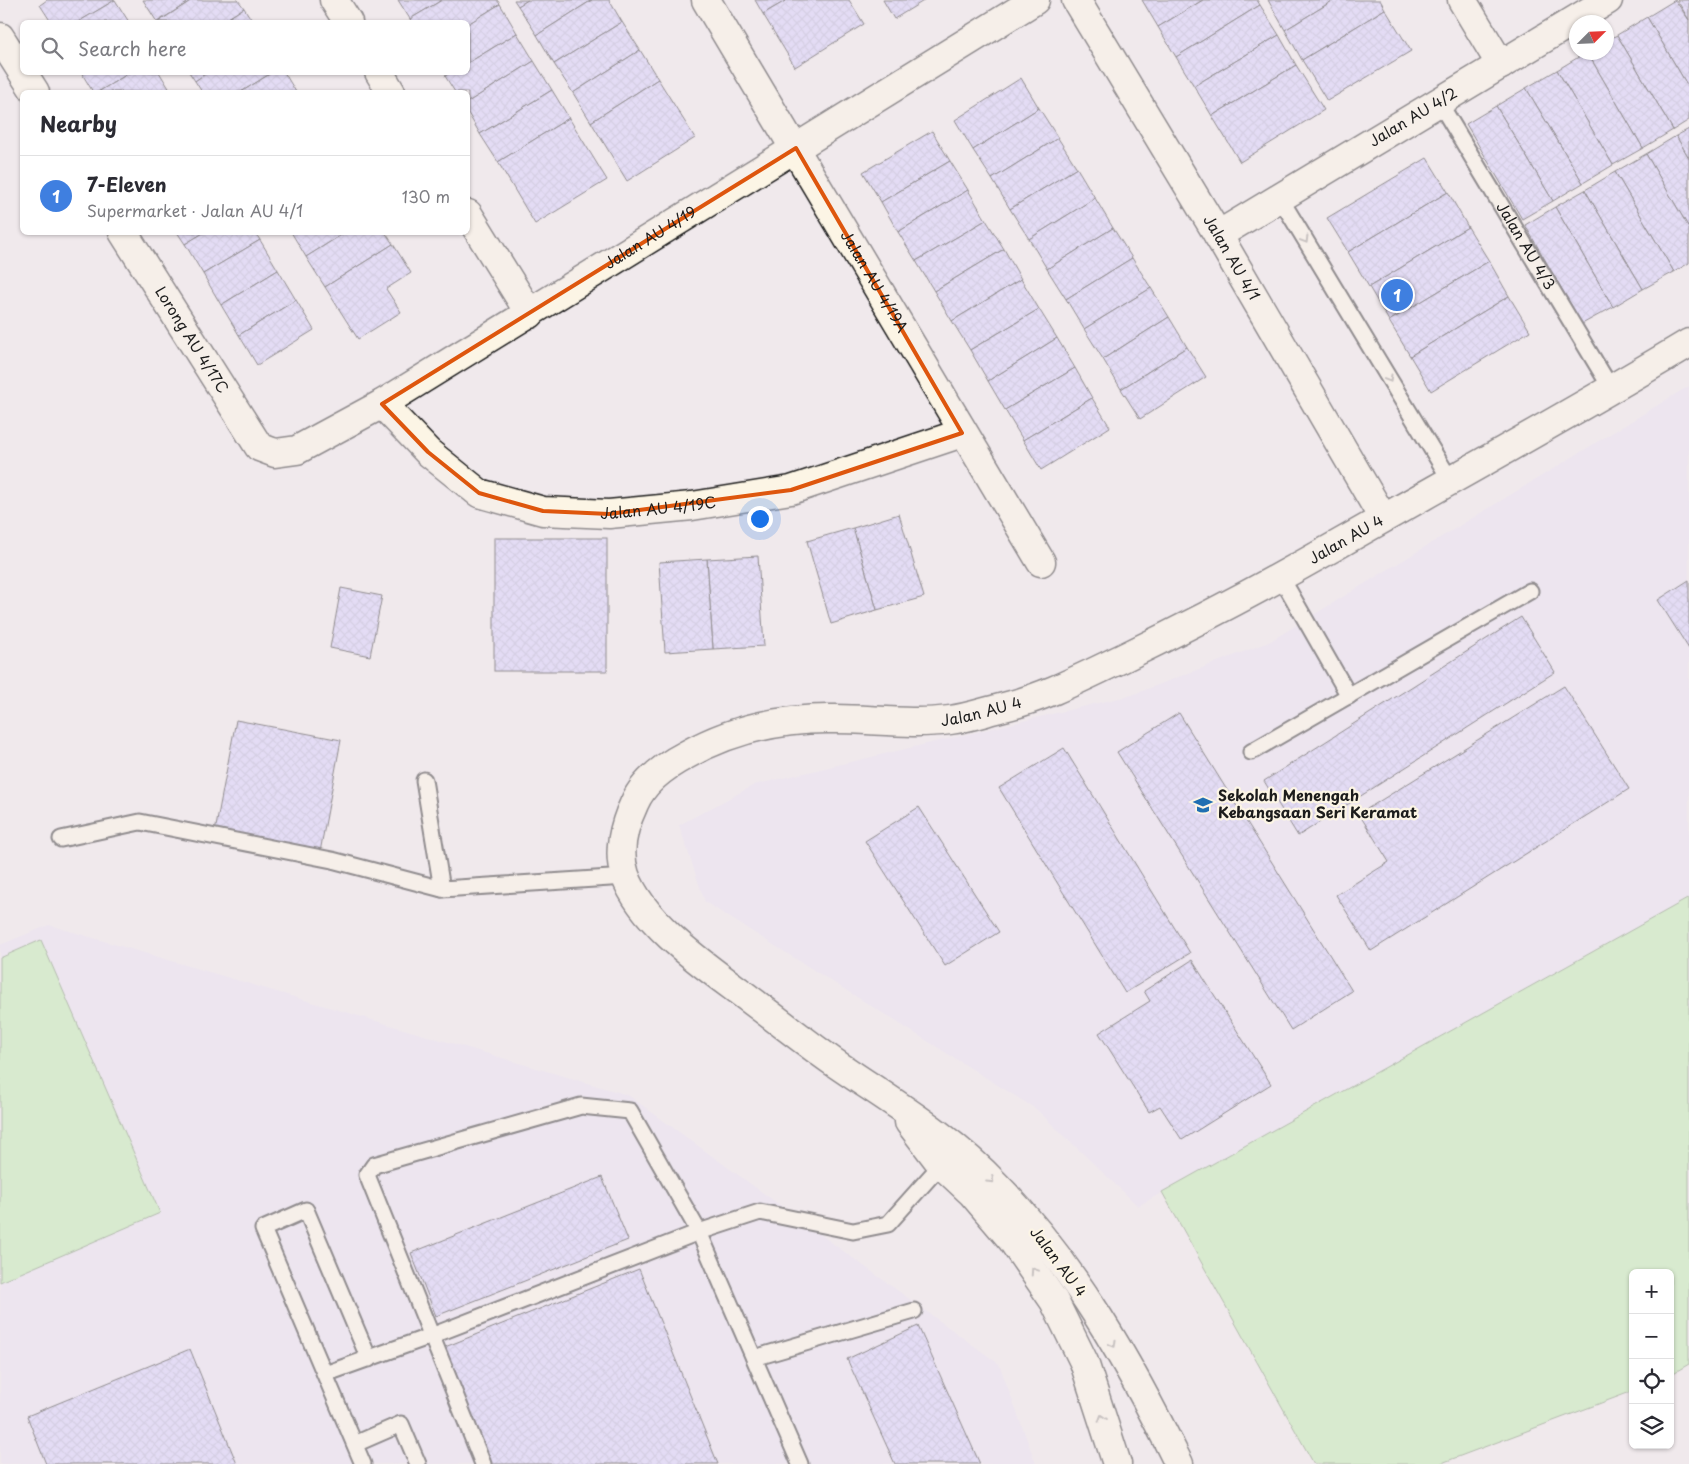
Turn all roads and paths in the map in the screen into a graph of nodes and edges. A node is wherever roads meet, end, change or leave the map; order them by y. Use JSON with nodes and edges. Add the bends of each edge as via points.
{"nodes":[{"id":1,"x":334,"y":0,"type":"edge"},
{"id":2,"x":706,"y":0,"type":"edge"},
{"id":3,"x":1035,"y":0,"type":"edge"},
{"id":4,"x":1076,"y":0,"type":"edge"},
{"id":5,"x":1462,"y":0,"type":"edge"},
{"id":6,"x":1608,"y":0,"type":"edge"},
{"id":7,"x":347,"y":20,"type":"edge"},
{"id":8,"x":0,"y":37,"type":"edge"},
{"id":9,"x":1501,"y":65,"type":"junction"},
{"id":10,"x":20,"y":68,"type":"edge"},
{"id":11,"x":24,"y":75,"type":"edge"},
{"id":12,"x":381,"y":75,"type":"edge"},
{"id":13,"x":34,"y":90,"type":"edge"},
{"id":14,"x":390,"y":90,"type":"edge"},
{"id":15,"x":1439,"y":102,"type":"junction"},
{"id":16,"x":796,"y":148,"type":"junction"},
{"id":17,"x":1280,"y":198,"type":"junction"},
{"id":18,"x":470,"y":217,"type":"edge"},
{"id":19,"x":125,"y":235,"type":"edge"},
{"id":20,"x":1218,"y":235,"type":"junction"},
{"id":21,"x":530,"y":314,"type":"junction"},
{"id":22,"x":1689,"y":343,"type":"edge"},
{"id":23,"x":1612,"y":390,"type":"junction"},
{"id":24,"x":382,"y":404,"type":"junction"},
{"id":25,"x":962,"y":433,"type":"junction"},
{"id":26,"x":259,"y":447,"type":"joint"},
{"id":27,"x":1451,"y":481,"type":"junction"},
{"id":28,"x":1383,"y":518,"type":"junction"},
{"id":29,"x":1041,"y":562,"type":"dead end"},
{"id":30,"x":1281,"y":577,"type":"junction"},
{"id":31,"x":1530,"y":591,"type":"dead end"},
{"id":32,"x":1349,"y":696,"type":"junction"},
{"id":33,"x":1251,"y":752,"type":"dead end"},
{"id":34,"x":424,"y":780,"type":"dead end"},
{"id":35,"x":61,"y":839,"type":"dead end"},
{"id":36,"x":626,"y":877,"type":"junction"},
{"id":37,"x":442,"y":888,"type":"junction"},
{"id":38,"x":949,"y":1155,"type":"junction"},
{"id":39,"x":699,"y":1232,"type":"junction"},
{"id":40,"x":914,"y":1311,"type":"dead end"},
{"id":41,"x":431,"y":1336,"type":"junction"},
{"id":42,"x":754,"y":1358,"type":"junction"},
{"id":43,"x":370,"y":1359,"type":"junction"},
{"id":44,"x":325,"y":1374,"type":"junction"},
{"id":45,"x":355,"y":1444,"type":"junction"},
{"id":46,"x":364,"y":1464,"type":"edge"},
{"id":47,"x":418,"y":1464,"type":"edge"},
{"id":48,"x":483,"y":1464,"type":"edge"},
{"id":49,"x":800,"y":1464,"type":"edge"},
{"id":50,"x":1117,"y":1464,"type":"edge"},
{"id":51,"x":1179,"y":1464,"type":"edge"}],
"edges":[{"from":1,"to":7,"type":"street"},
{"from":2,"to":16,"type":"street","name":"Jalan AU 4/19A"},
{"from":3,"to":16,"type":"street","name":"Jalan AU 4/19"},
{"from":4,"to":20,"type":"street","name":"Jalan AU 4/1"},
{"from":5,"to":9,"type":"street"},
{"from":6,"to":9,"type":"street","name":"Jalan AU 4/2"},
{"from":8,"to":10,"type":"street"},
{"from":9,"to":15,"type":"street","name":"Jalan AU 4/2"},
{"from":11,"to":13,"type":"street"},
{"from":12,"to":14,"type":"street"},
{"from":15,"to":17,"type":"street","name":"Jalan AU 4/2"},
{"from":15,"to":23,"type":"lane","name":"Jalan AU 4/3"},
{"from":16,"to":21,"type":"street","name":"Jalan AU 4/19"},
{"from":16,"to":25,"type":"street","name":"Jalan AU 4/19A"},
{"from":17,"to":20,"type":"street","name":"Jalan AU 4/2"},
{"from":17,"to":27,"type":"lane","one_way":true},
{"from":18,"to":21,"type":"street"},
{"from":19,"to":26,"type":"street","name":"Lorong AU 4/17C"},
{"from":20,"to":28,"type":"street","name":"Jalan AU 4/1"},
{"from":21,"to":24,"type":"street","name":"Jalan AU 4/19"},
{"from":22,"to":23,"type":"street","name":"Jalan AU 4"},
{"from":23,"to":27,"type":"street","name":"Jalan AU 4"},
{"from":24,"to":25,"type":"street","name":"Jalan AU 4/19C","via":[[428,452],[479,493],[544,511],[609,514],[692,506],[791,490]]},
{"from":24,"to":26,"type":"street","name":"Jalan AU 4/19","via":[[297,450],[275,453]]},
{"from":25,"to":29,"type":"street","name":"Jalan AU 4/19A"},
{"from":27,"to":28,"type":"street","name":"Jalan AU 4"},
{"from":28,"to":30,"type":"street","name":"Jalan AU 4"},
{"from":30,"to":32,"type":"lane"},
{"from":30,"to":36,"type":"street","name":"Jalan AU 4","via":[[1074,682],[1010,706],[950,720],[791,720],[743,729],[706,744],[655,775],[636,798],[625,828],[621,854]]},
{"from":31,"to":32,"type":"lane"},
{"from":32,"to":33,"type":"lane"},
{"from":34,"to":37,"type":"lane"},
{"from":35,"to":37,"type":"lane","via":[[140,822],[332,860]]},
{"from":36,"to":37,"type":"lane"},
{"from":36,"to":38,"type":"street","name":"Jalan AU 4","via":[[647,911],[683,950],[832,1061],[891,1099]]},
{"from":38,"to":39,"type":"lane","via":[[888,1224],[854,1231],[760,1212]]},
{"from":50,"to":38,"type":"street","name":"Jalan AU 4","one_way":true,"via":[[1084,1362],[1054,1301],[1012,1240],[972,1193]]},
{"from":38,"to":51,"type":"street","name":"Jalan AU 4","one_way":true,"via":[[1000,1189],[1088,1301],[1162,1428]]},
{"from":39,"to":41,"type":"lane"},
{"from":39,"to":41,"type":"lane","via":[[630,1111],[581,1106],[374,1165],[367,1175]]},
{"from":39,"to":42,"type":"lane"},
{"from":40,"to":42,"type":"lane"},
{"from":41,"to":43,"type":"lane"},
{"from":41,"to":48,"type":"lane"},
{"from":42,"to":49,"type":"lane"},
{"from":43,"to":44,"type":"lane"},
{"from":43,"to":44,"type":"lane","via":[[306,1210],[263,1229]]},
{"from":44,"to":45,"type":"lane"},
{"from":45,"to":46,"type":"lane"},
{"from":45,"to":47,"type":"lane","via":[[401,1424]]}]}
